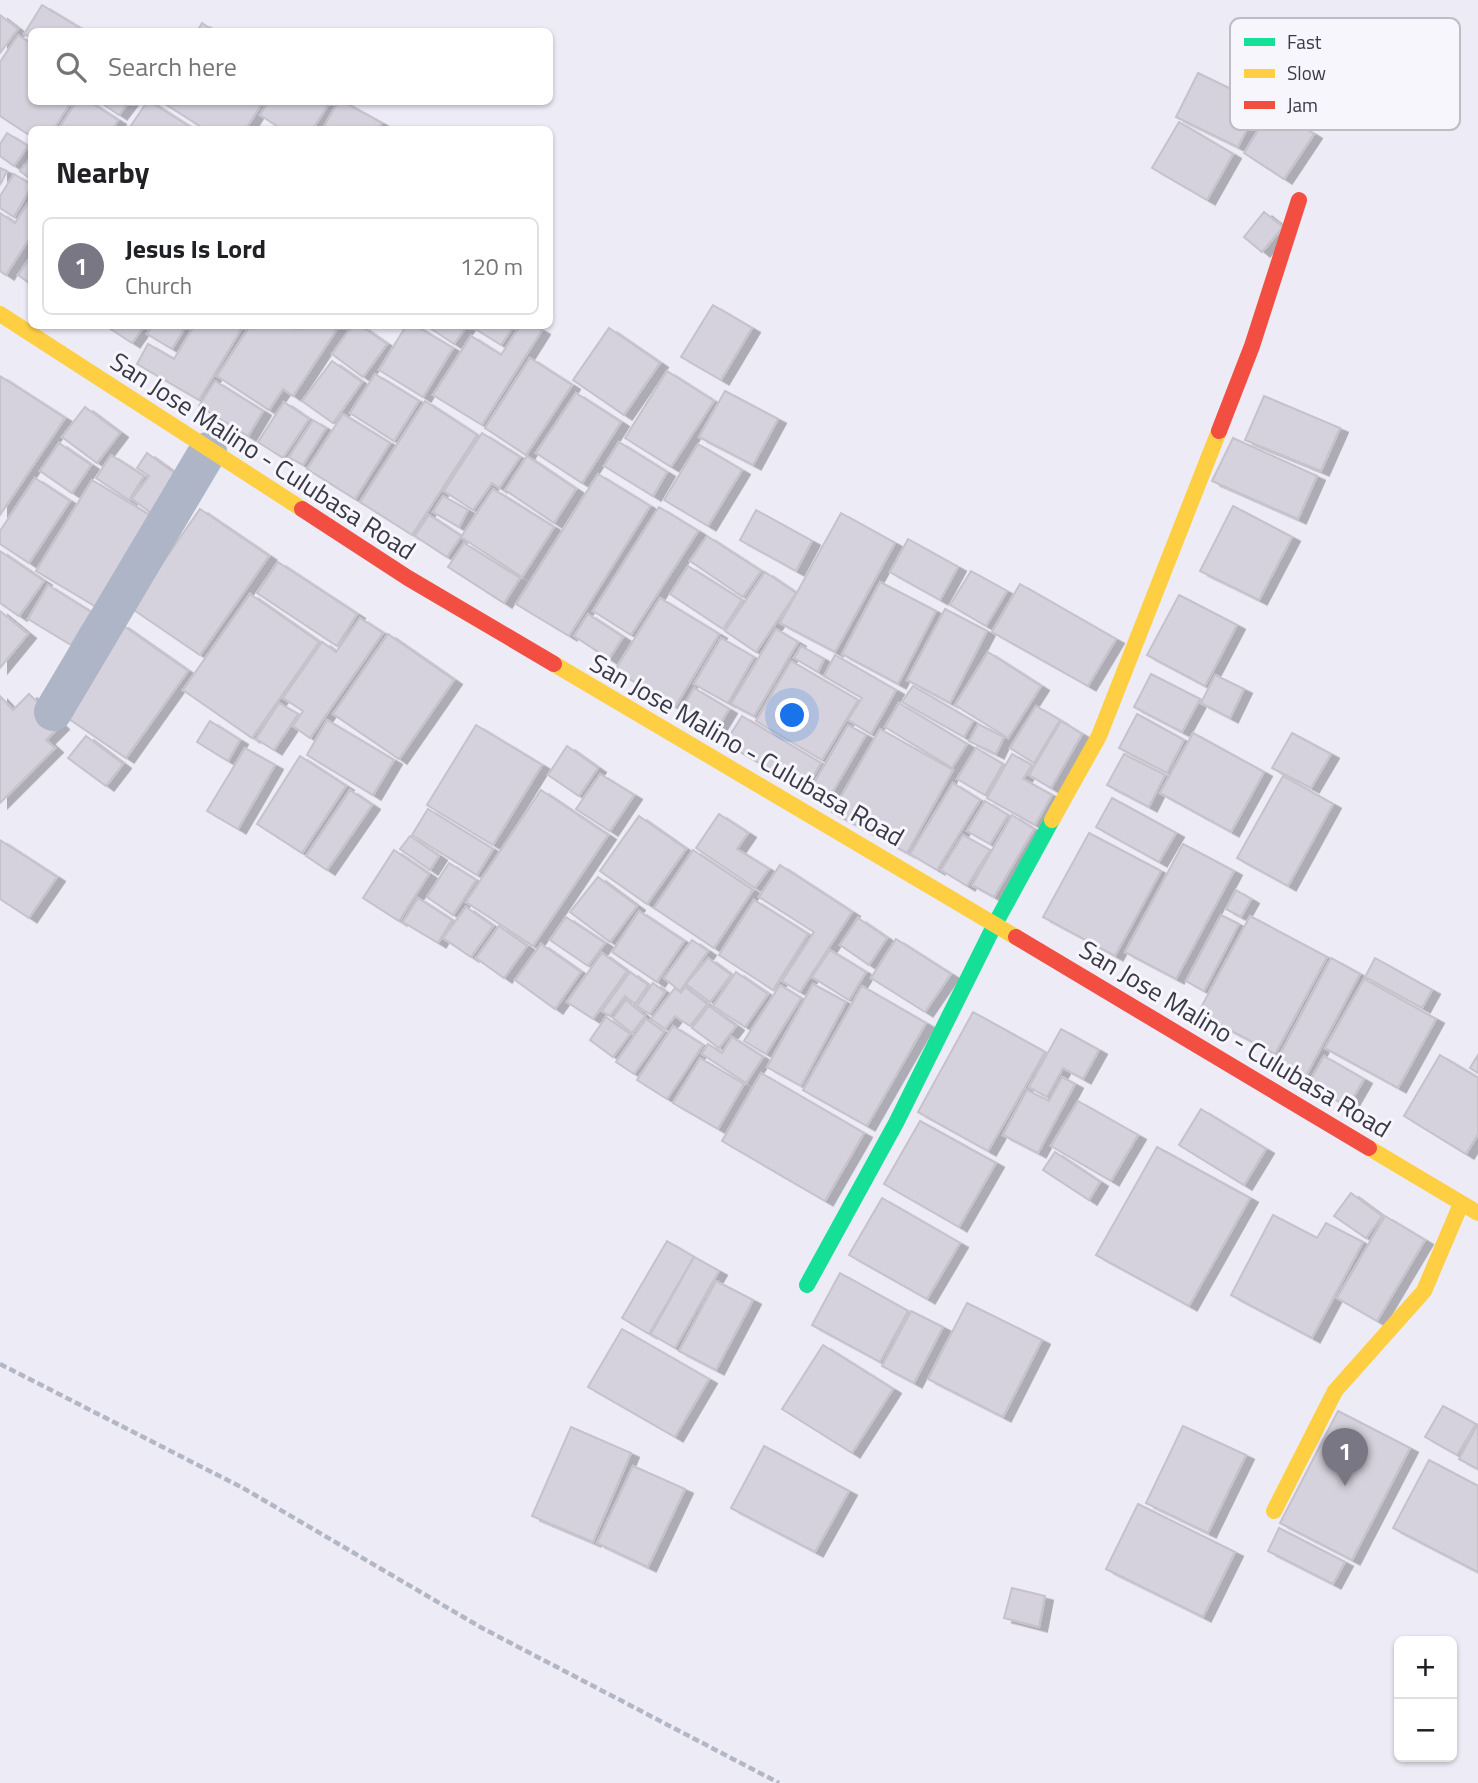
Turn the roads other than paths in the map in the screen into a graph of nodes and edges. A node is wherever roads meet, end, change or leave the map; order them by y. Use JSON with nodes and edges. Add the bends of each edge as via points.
{"nodes":[{"id":1,"x":1299,"y":200,"type":"dead end"},
{"id":2,"x":0,"y":314,"type":"edge"},
{"id":3,"x":208,"y":451,"type":"junction"},
{"id":4,"x":53,"y":712,"type":"dead end"},
{"id":5,"x":995,"y":924,"type":"junction"},
{"id":6,"x":1461,"y":1204,"type":"junction"},
{"id":7,"x":1478,"y":1213,"type":"edge"},
{"id":8,"x":807,"y":1285,"type":"dead end"},
{"id":9,"x":1274,"y":1511,"type":"dead end"}],
"edges":[{"from":1,"to":5,"type":"street","via":[[1252,346],[1099,736]]},
{"from":2,"to":3,"type":"street","name":"San Jose Malino - Culubasa Road"},
{"from":3,"to":4,"type":"street"},
{"from":3,"to":5,"type":"street","name":"San Jose Malino - Culubasa Road","via":[[408,578]]},
{"from":5,"to":6,"type":"street","name":"San Jose Malino - Culubasa Road"},
{"from":5,"to":8,"type":"street","via":[[896,1123]]},
{"from":6,"to":7,"type":"street","name":"San Jose Malino - Culubasa Road"},
{"from":6,"to":9,"type":"street","via":[[1424,1290],[1335,1391]]}]}
